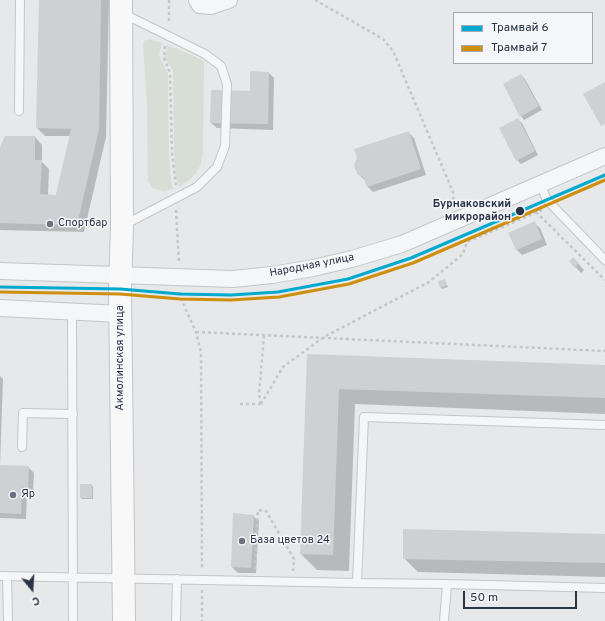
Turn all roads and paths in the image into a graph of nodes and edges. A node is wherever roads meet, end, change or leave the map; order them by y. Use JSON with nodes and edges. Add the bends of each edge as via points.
{"nodes":[{"id":1,"x":20,"y":0,"type":"edge"},
{"id":2,"x":169,"y":0,"type":"edge"},
{"id":3,"x":229,"y":0,"type":"edge"},
{"id":4,"x":315,"y":0,"type":"edge"},
{"id":5,"x":199,"y":2,"type":"edge"},
{"id":6,"x":121,"y":6,"type":"edge"},
{"id":7,"x":170,"y":22,"type":"dead end"},
{"id":8,"x":164,"y":50,"type":"dead end"},
{"id":9,"x":20,"y":111,"type":"dead end"},
{"id":10,"x":605,"y":156,"type":"edge"},
{"id":11,"x":540,"y":184,"type":"junction"},
{"id":12,"x":176,"y":198,"type":"junction"},
{"id":13,"x":552,"y":205,"type":"junction"},
{"id":14,"x":454,"y":211,"type":"dead end"},
{"id":15,"x":536,"y":212,"type":"junction"},
{"id":16,"x":122,"y":226,"type":"junction"},
{"id":17,"x":605,"y":260,"type":"edge"},
{"id":18,"x":0,"y":271,"type":"edge"},
{"id":19,"x":121,"y":275,"type":"junction"},
{"id":20,"x":180,"y":277,"type":"junction"},
{"id":21,"x":605,"y":280,"type":"edge"},
{"id":22,"x":0,"y":308,"type":"edge"},
{"id":23,"x":72,"y":312,"type":"junction"},
{"id":24,"x":121,"y":314,"type":"junction"},
{"id":25,"x":196,"y":332,"type":"junction"},
{"id":26,"x":264,"y":336,"type":"junction"},
{"id":27,"x":324,"y":337,"type":"junction"},
{"id":28,"x":605,"y":351,"type":"edge"},
{"id":29,"x":240,"y":404,"type":"dead end"},
{"id":30,"x":261,"y":404,"type":"junction"},
{"id":31,"x":73,"y":414,"type":"junction"},
{"id":32,"x":605,"y":425,"type":"edge"},
{"id":33,"x":22,"y":447,"type":"dead end"},
{"id":34,"x":255,"y":571,"type":"dead end"},
{"id":35,"x":3,"y":576,"type":"edge"},
{"id":36,"x":73,"y":578,"type":"junction"},
{"id":37,"x":123,"y":578,"type":"junction"},
{"id":38,"x":177,"y":579,"type":"junction"},
{"id":39,"x":202,"y":580,"type":"junction"},
{"id":40,"x":293,"y":581,"type":"junction"},
{"id":41,"x":357,"y":584,"type":"junction"},
{"id":42,"x":447,"y":584,"type":"junction"},
{"id":43,"x":605,"y":588,"type":"edge"},
{"id":44,"x":8,"y":621,"type":"edge"},
{"id":45,"x":73,"y":621,"type":"edge"},
{"id":46,"x":124,"y":621,"type":"edge"},
{"id":47,"x":176,"y":621,"type":"edge"},
{"id":48,"x":202,"y":621,"type":"edge"},
{"id":49,"x":444,"y":621,"type":"edge"}],
"edges":[{"from":1,"to":9,"type":"lane"},
{"from":2,"to":7,"type":"path"},
{"from":3,"to":5,"type":"street","via":[[212,6]]},
{"from":4,"to":14,"type":"path","via":[[383,38],[393,51],[453,192]]},
{"from":6,"to":12,"type":"lane","via":[[205,54],[221,66],[227,84],[225,146],[217,167],[197,187]]},
{"from":6,"to":16,"type":"main road","name":"Акмолинская улица"},
{"from":8,"to":12,"type":"path","via":[[164,58],[170,73]]},
{"from":10,"to":11,"type":"street","name":"Народная улица"},
{"from":11,"to":13,"type":"lane"},
{"from":11,"to":20,"type":"street","name":"Народная улица","via":[[402,244],[352,259],[272,275],[233,279]]},
{"from":12,"to":16,"type":"lane"},
{"from":12,"to":20,"type":"path"},
{"from":13,"to":15,"type":"path"},
{"from":13,"to":17,"type":"lane"},
{"from":15,"to":21,"type":"path"},
{"from":15,"to":27,"type":"path","via":[[467,242],[463,254],[429,282]]},
{"from":16,"to":19,"type":"main road","name":"Акмолинская улица"},
{"from":18,"to":19,"type":"street","name":"Народная улица"},
{"from":19,"to":20,"type":"street","name":"Народная улица"},
{"from":19,"to":24,"type":"main road","name":"Акмолинская улица"},
{"from":20,"to":25,"type":"path","via":[[182,302]]},
{"from":22,"to":23,"type":"street"},
{"from":23,"to":24,"type":"street"},
{"from":23,"to":31,"type":"lane"},
{"from":24,"to":37,"type":"main road","name":"Акмолинская улица"},
{"from":25,"to":26,"type":"path"},
{"from":25,"to":39,"type":"path","via":[[201,352]]},
{"from":26,"to":27,"type":"path"},
{"from":26,"to":30,"type":"path","via":[[259,394]]},
{"from":27,"to":28,"type":"path"},
{"from":27,"to":30,"type":"path","via":[[283,367]]},
{"from":29,"to":30,"type":"path"},
{"from":31,"to":33,"type":"lane","via":[[22,413]]},
{"from":31,"to":36,"type":"lane"},
{"from":32,"to":41,"type":"lane","via":[[364,417]]},
{"from":34,"to":40,"type":"path","via":[[258,510],[266,511],[294,559]]},
{"from":35,"to":36,"type":"lane"},
{"from":35,"to":44,"type":"lane"},
{"from":36,"to":37,"type":"lane"},
{"from":36,"to":45,"type":"lane"},
{"from":37,"to":38,"type":"lane"},
{"from":37,"to":46,"type":"main road","name":"Акмолинская улица"},
{"from":38,"to":39,"type":"lane"},
{"from":38,"to":47,"type":"lane"},
{"from":39,"to":40,"type":"lane"},
{"from":39,"to":48,"type":"path"},
{"from":40,"to":41,"type":"lane"},
{"from":41,"to":42,"type":"lane"},
{"from":42,"to":43,"type":"lane"},
{"from":42,"to":49,"type":"lane"}]}
